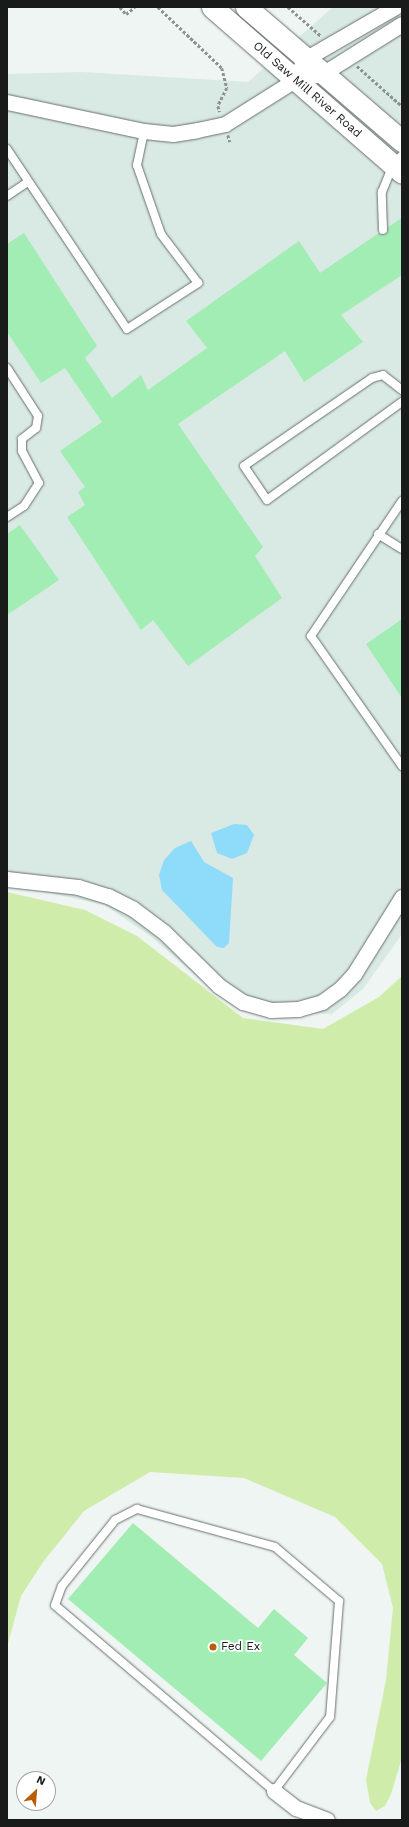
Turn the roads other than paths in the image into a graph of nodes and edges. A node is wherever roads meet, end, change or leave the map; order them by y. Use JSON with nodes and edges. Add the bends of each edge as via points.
{"nodes":[{"id":1,"x":212,"y":7,"type":"edge"},
{"id":2,"x":246,"y":7,"type":"edge"},
{"id":3,"x":395,"y":7,"type":"edge"},
{"id":4,"x":402,"y":24,"type":"edge"},
{"id":5,"x":305,"y":59,"type":"junction"},
{"id":6,"x":322,"y":74,"type":"junction"},
{"id":7,"x":295,"y":80,"type":"junction"},
{"id":8,"x":7,"y":102,"type":"edge"},
{"id":9,"x":144,"y":131,"type":"junction"},
{"id":10,"x":402,"y":141,"type":"edge"},
{"id":11,"x":7,"y":149,"type":"edge"},
{"id":12,"x":399,"y":164,"type":"edge"},
{"id":13,"x":28,"y":182,"type":"junction"},
{"id":14,"x":7,"y":196,"type":"edge"},
{"id":15,"x":383,"y":230,"type":"dead end"},
{"id":16,"x":7,"y":368,"type":"edge"},
{"id":17,"x":402,"y":390,"type":"edge"},
{"id":18,"x":402,"y":402,"type":"edge"},
{"id":19,"x":402,"y":501,"type":"edge"},
{"id":20,"x":7,"y":517,"type":"edge"},
{"id":21,"x":378,"y":534,"type":"junction"},
{"id":22,"x":402,"y":549,"type":"edge"},
{"id":23,"x":402,"y":766,"type":"edge"},
{"id":24,"x":7,"y":879,"type":"edge"},
{"id":25,"x":402,"y":897,"type":"edge"},
{"id":26,"x":274,"y":1791,"type":"junction"},
{"id":27,"x":327,"y":1820,"type":"edge"}],
"edges":[{"from":1,"to":7,"type":"street","name":"Old Saw Mill River Road"},
{"from":2,"to":5,"type":"street","name":"Old Saw Mill River Road"},
{"from":3,"to":5,"type":"street"},
{"from":4,"to":6,"type":"street"},
{"from":5,"to":6,"type":"street","name":"Old Saw Mill River Road"},
{"from":5,"to":7,"type":"street"},
{"from":6,"to":7,"type":"street"},
{"from":6,"to":10,"type":"street","name":"Old Saw Mill River Road"},
{"from":7,"to":9,"type":"street","via":[[225,124],[173,134]]},
{"from":7,"to":12,"type":"street","name":"Old Saw Mill River Road"},
{"from":8,"to":9,"type":"street"},
{"from":9,"to":13,"type":"lane","via":[[137,165],[161,234],[198,283],[127,329]]},
{"from":11,"to":13,"type":"lane"},
{"from":12,"to":15,"type":"lane","via":[[382,192]]},
{"from":13,"to":14,"type":"lane"},
{"from":16,"to":20,"type":"lane","via":[[38,416],[36,428],[22,439],[22,451],[39,483],[24,506]]},
{"from":17,"to":18,"type":"lane","via":[[383,375],[372,378],[244,466],[267,500]]},
{"from":19,"to":21,"type":"lane"},
{"from":21,"to":22,"type":"lane"},
{"from":21,"to":23,"type":"lane","via":[[311,636]]},
{"from":24,"to":25,"type":"street","via":[[78,888],[126,905],[164,932],[219,986],[244,1002],[272,1010],[298,1009],[322,1002],[340,989],[354,974]]},
{"from":26,"to":26,"type":"lane","via":[[55,1605],[62,1586],[115,1520],[137,1509],[275,1547],[339,1601],[330,1717]]},
{"from":26,"to":27,"type":"street","via":[[296,1808]]}]}
